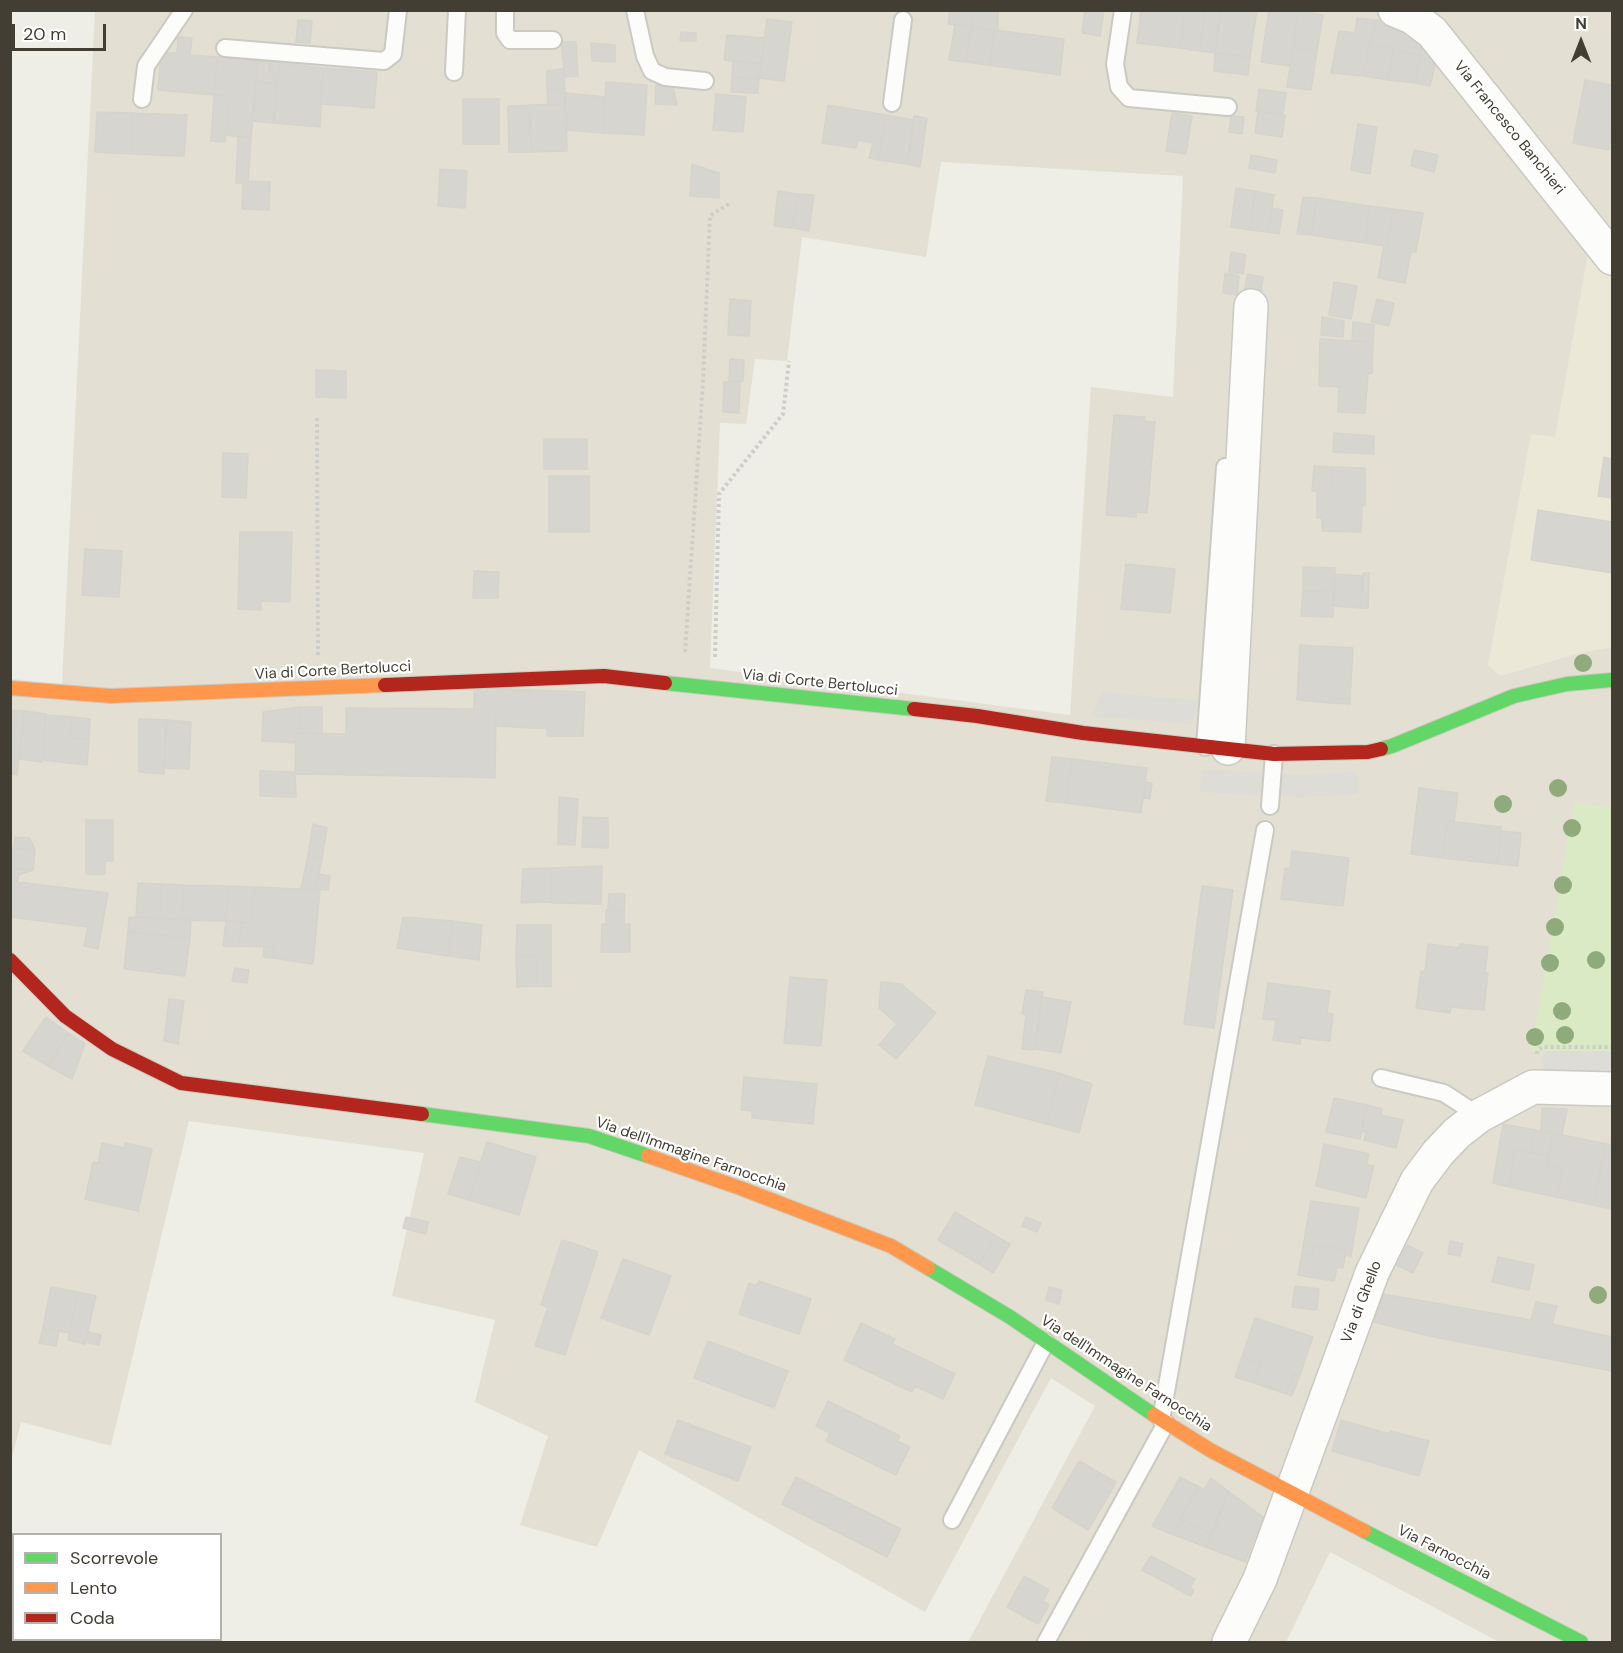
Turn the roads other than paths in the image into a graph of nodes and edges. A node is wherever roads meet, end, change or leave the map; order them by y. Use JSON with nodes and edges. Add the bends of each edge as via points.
{"nodes":[{"id":1,"x":184,"y":10,"type":"edge"},
{"id":2,"x":398,"y":10,"type":"edge"},
{"id":3,"x":457,"y":10,"type":"edge"},
{"id":4,"x":505,"y":10,"type":"edge"},
{"id":5,"x":635,"y":10,"type":"edge"},
{"id":6,"x":1123,"y":10,"type":"edge"},
{"id":7,"x":1395,"y":10,"type":"edge"},
{"id":8,"x":903,"y":20,"type":"dead end"},
{"id":9,"x":553,"y":40,"type":"dead end"},
{"id":10,"x":225,"y":48,"type":"dead end"},
{"id":11,"x":454,"y":72,"type":"dead end"},
{"id":12,"x":705,"y":81,"type":"dead end"},
{"id":13,"x":142,"y":99,"type":"dead end"},
{"id":14,"x":892,"y":103,"type":"dead end"},
{"id":15,"x":1228,"y":107,"type":"dead end"},
{"id":16,"x":1612,"y":258,"type":"edge"},
{"id":17,"x":1251,"y":306,"type":"dead end"},
{"id":18,"x":1225,"y":467,"type":"dead end"},
{"id":19,"x":1612,"y":680,"type":"edge"},
{"id":20,"x":10,"y":688,"type":"edge"},
{"id":21,"x":1216,"y":747,"type":"junction"},
{"id":22,"x":1274,"y":754,"type":"junction"},
{"id":23,"x":1270,"y":806,"type":"dead end"},
{"id":24,"x":1265,"y":830,"type":"dead end"},
{"id":25,"x":11,"y":964,"type":"edge"},
{"id":26,"x":1381,"y":1078,"type":"dead end"},
{"id":27,"x":1612,"y":1089,"type":"edge"},
{"id":28,"x":1479,"y":1116,"type":"junction"},
{"id":29,"x":1046,"y":1342,"type":"junction"},
{"id":30,"x":1164,"y":1422,"type":"junction"},
{"id":31,"x":1291,"y":1494,"type":"junction"},
{"id":32,"x":952,"y":1520,"type":"dead end"},
{"id":33,"x":1046,"y":1642,"type":"edge"},
{"id":34,"x":1229,"y":1642,"type":"edge"},
{"id":35,"x":1581,"y":1642,"type":"edge"}],
"edges":[{"from":1,"to":13,"type":"lane","via":[[146,66]]},
{"from":2,"to":10,"type":"lane","via":[[393,54],[384,61]]},
{"from":3,"to":11,"type":"lane"},
{"from":4,"to":9,"type":"lane","via":[[505,33],[510,40]]},
{"from":5,"to":12,"type":"lane","via":[[652,71],[665,78]]},
{"from":6,"to":15,"type":"lane","via":[[1115,64],[1119,87],[1129,98]]},
{"from":7,"to":16,"type":"street","name":"Via Francesco Banchieri","via":[[1412,16],[1432,32]]},
{"from":8,"to":14,"type":"lane"},
{"from":17,"to":21,"type":"street"},
{"from":18,"to":21,"type":"lane"},
{"from":19,"to":22,"type":"street","name":"Via di Corte Bertolucci","via":[[1567,684],[1514,696],[1368,752]]},
{"from":20,"to":21,"type":"street","name":"Via di Corte Bertolucci","via":[[111,696],[604,676],[977,716],[1083,733]]},
{"from":21,"to":22,"type":"street","name":"Via di Corte Bertolucci"},
{"from":22,"to":23,"type":"lane"},
{"from":24,"to":30,"type":"lane","via":[[1198,1198]]},
{"from":25,"to":29,"type":"street","name":"Via dell'Immagine Farnocchia","via":[[65,1016],[112,1049],[181,1083],[589,1136],[891,1246]]},
{"from":26,"to":28,"type":"lane","via":[[1444,1093]]},
{"from":27,"to":28,"type":"street","name":"Via di Ghello","via":[[1533,1087]]},
{"from":28,"to":31,"type":"street","name":"Via di Ghello","via":[[1456,1133],[1417,1181],[1372,1273]]},
{"from":29,"to":30,"type":"street","name":"Via dell'Immagine Farnocchia"},
{"from":29,"to":32,"type":"lane"},
{"from":30,"to":31,"type":"street","name":"Via dell'Immagine Farnocchia"},
{"from":30,"to":33,"type":"lane"},
{"from":31,"to":34,"type":"street","name":"Via di Ghello","via":[[1260,1579]]},
{"from":31,"to":35,"type":"street","name":"Via Farnocchia"}]}
